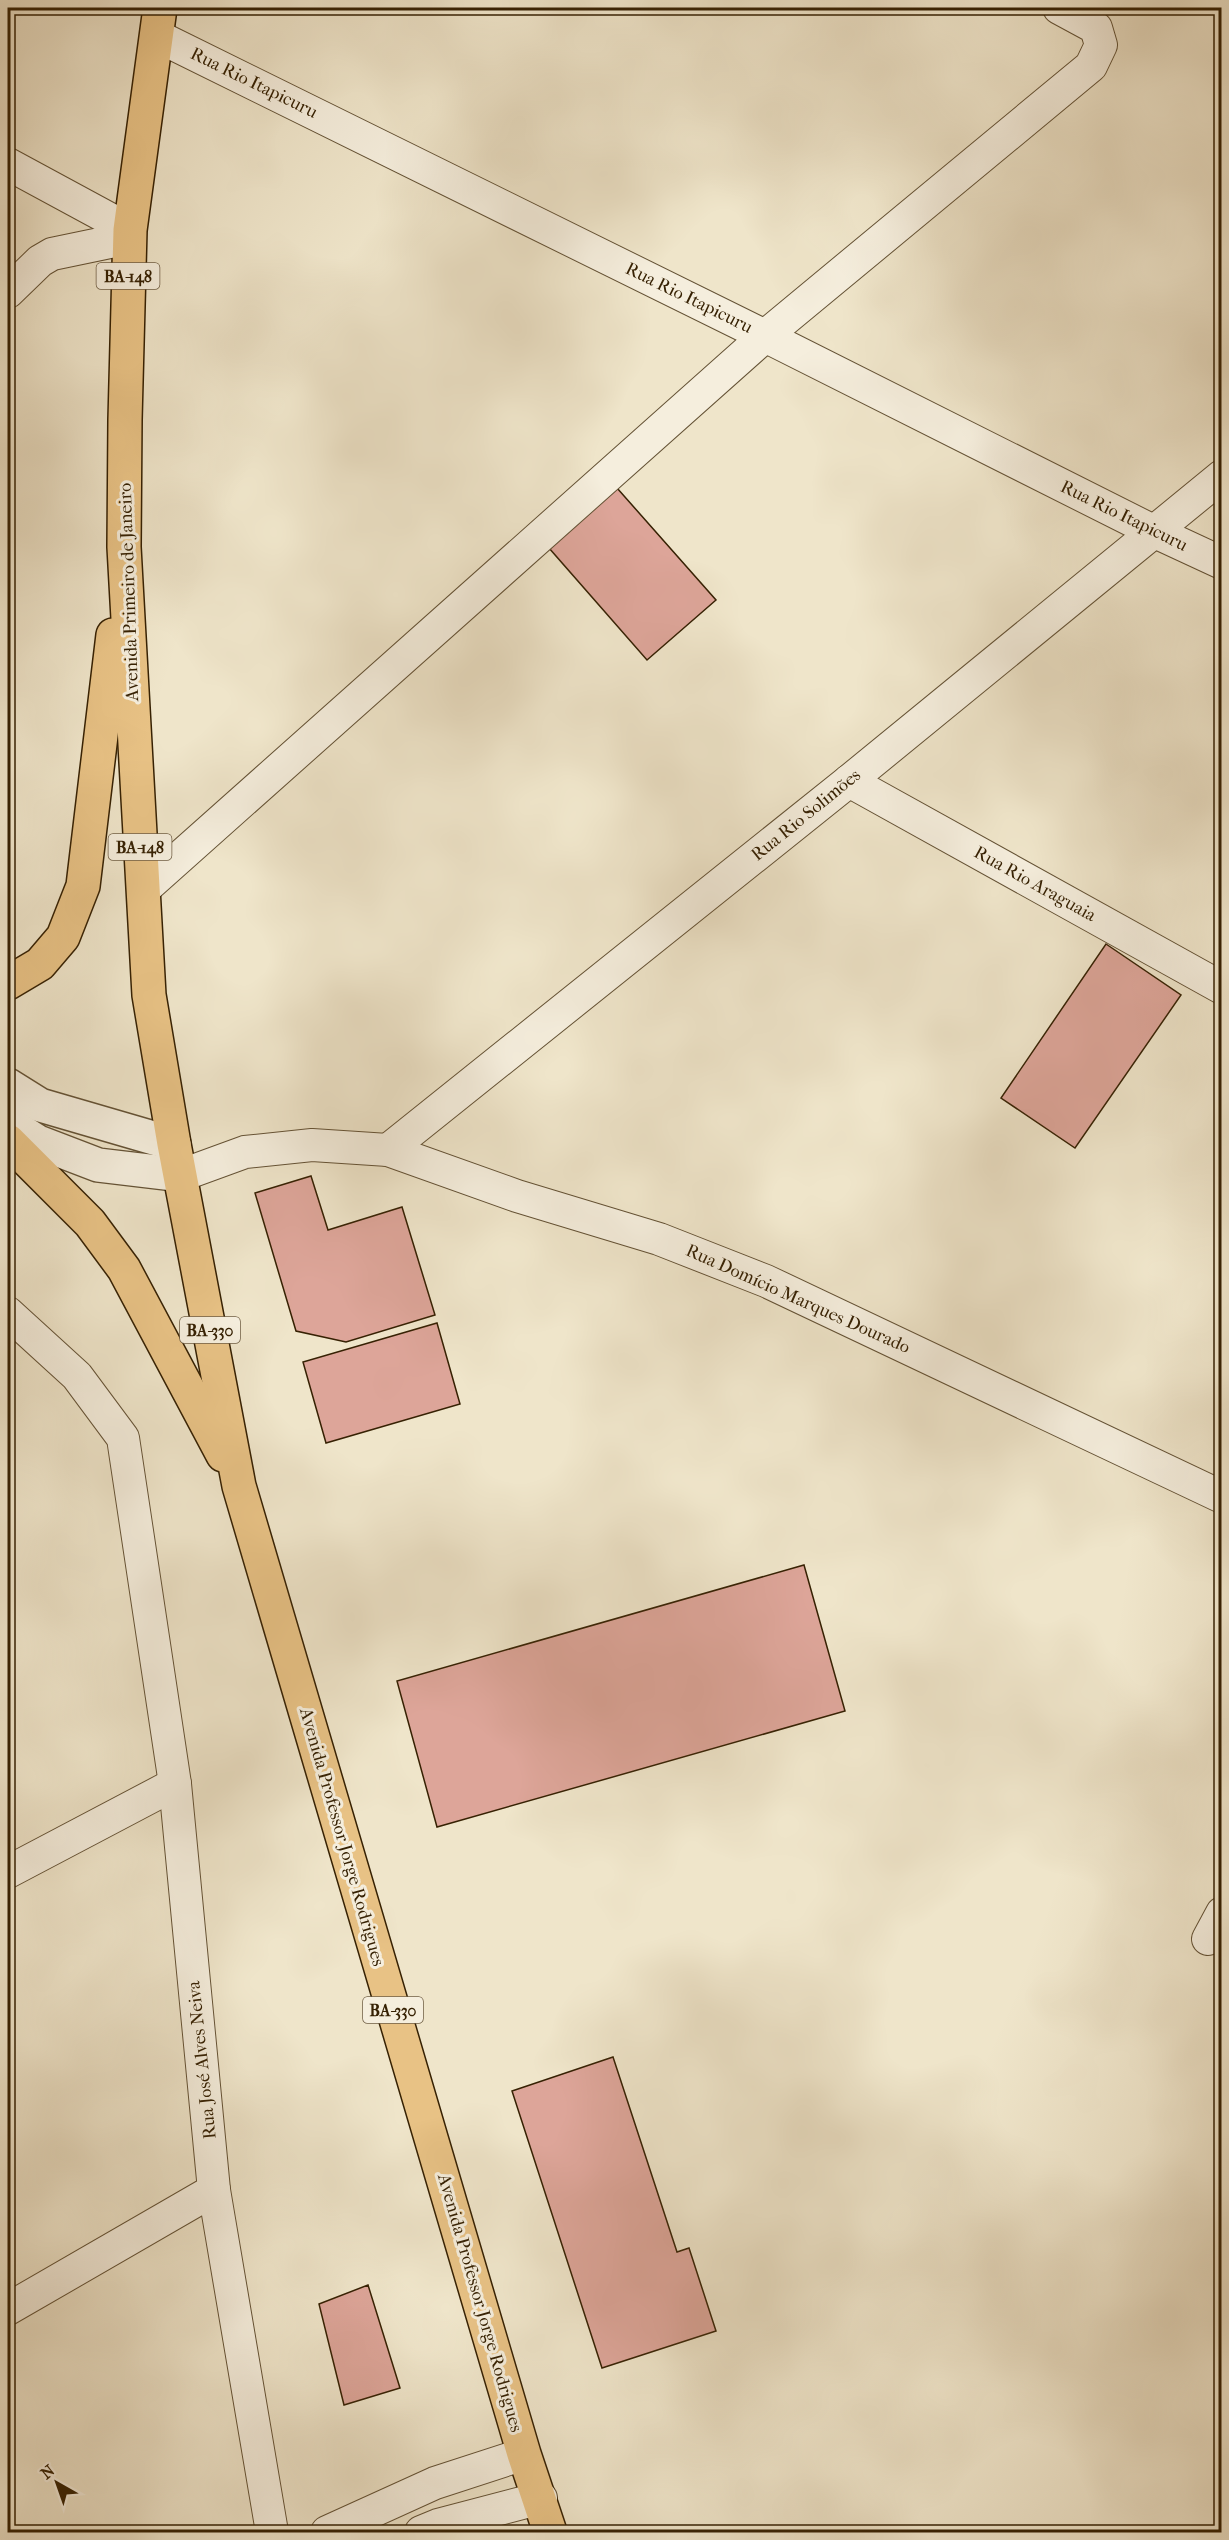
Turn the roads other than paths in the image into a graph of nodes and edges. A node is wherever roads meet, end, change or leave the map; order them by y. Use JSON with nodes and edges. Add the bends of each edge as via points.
{"nodes":[{"id":1,"x":1059,"y":8,"type":"edge"},
{"id":2,"x":158,"y":22,"type":"edge"},
{"id":3,"x":8,"y":164,"type":"edge"},
{"id":4,"x":130,"y":234,"type":"junction"},
{"id":5,"x":8,"y":292,"type":"edge"},
{"id":6,"x":765,"y":336,"type":"junction"},
{"id":7,"x":1221,"y":476,"type":"edge"},
{"id":8,"x":1153,"y":531,"type":"junction"},
{"id":9,"x":124,"y":547,"type":"junction"},
{"id":10,"x":1221,"y":563,"type":"edge"},
{"id":11,"x":849,"y":781,"type":"junction"},
{"id":12,"x":143,"y":890,"type":"junction"},
{"id":13,"x":8,"y":983,"type":"edge"},
{"id":14,"x":1221,"y":988,"type":"edge"},
{"id":15,"x":8,"y":1084,"type":"edge"},
{"id":16,"x":8,"y":1123,"type":"edge"},
{"id":17,"x":8,"y":1141,"type":"edge"},
{"id":18,"x":388,"y":1150,"type":"junction"},
{"id":19,"x":178,"y":1160,"type":"junction"},
{"id":20,"x":8,"y":1312,"type":"edge"},
{"id":21,"x":239,"y":1486,"type":"junction"},
{"id":22,"x":1221,"y":1497,"type":"edge"},
{"id":23,"x":174,"y":1784,"type":"junction"},
{"id":24,"x":8,"y":1872,"type":"edge"},
{"id":25,"x":214,"y":2190,"type":"junction"},
{"id":26,"x":8,"y":2309,"type":"edge"},
{"id":27,"x":524,"y":2454,"type":"junction"},
{"id":28,"x":541,"y":2498,"type":"junction"},
{"id":29,"x":272,"y":2532,"type":"edge"},
{"id":30,"x":327,"y":2532,"type":"edge"},
{"id":31,"x":421,"y":2532,"type":"edge"},
{"id":32,"x":550,"y":2532,"type":"edge"}],
"edges":[{"from":1,"to":6,"type":"street","via":[[1096,28],[1101,45],[1090,66]]},
{"from":2,"to":4,"type":"main road","name":"Avenida Primeiro de Janeiro","number":"BA-148"},
{"from":2,"to":6,"type":"street","name":"Rua Rio Itapicuru"},
{"from":3,"to":4,"type":"street"},
{"from":4,"to":5,"type":"street","via":[[52,254]]},
{"from":4,"to":9,"type":"main road","name":"Avenida Primeiro de Janeiro","number":"BA-148"},
{"from":6,"to":8,"type":"street","name":"Rua Rio Itapicuru"},
{"from":6,"to":12,"type":"street"},
{"from":7,"to":8,"type":"street","name":"Rua Rio Solimões"},
{"from":8,"to":10,"type":"street","name":"Rua Rio Itapicuru"},
{"from":8,"to":11,"type":"street","name":"Rua Rio Solimões"},
{"from":9,"to":12,"type":"main road","name":"Avenida Primeiro de Janeiro","number":"BA-148"},
{"from":9,"to":13,"type":"main road","via":[[83,886],[63,937],[40,964]]},
{"from":11,"to":14,"type":"street","name":"Rua Rio Araguaia"},
{"from":11,"to":18,"type":"street","name":"Rua Rio Solimões"},
{"from":12,"to":19,"type":"main road","name":"Avenida Primeiro de Janeiro","number":"BA-148","via":[[149,995]]},
{"from":15,"to":19,"type":"street","via":[[40,1105]]},
{"from":16,"to":19,"type":"street","via":[[38,1142],[98,1164]]},
{"from":17,"to":21,"type":"main road","via":[[90,1223],[124,1269]]},
{"from":18,"to":19,"type":"street","name":"Rua Domício Marques Dourado","via":[[312,1145]]},
{"from":18,"to":22,"type":"street","name":"Rua Domício Marques Dourado","via":[[517,1196],[659,1239],[766,1281]]},
{"from":19,"to":21,"type":"main road","number":"BA-330"},
{"from":20,"to":23,"type":"street","name":"Rua José Alves Neiva","via":[[77,1376],[123,1438]]},
{"from":21,"to":27,"type":"main road","name":"Avenida Professor Jorge Rodrigues","number":"BA-330"},
{"from":23,"to":24,"type":"street"},
{"from":23,"to":25,"type":"street","name":"Rua José Alves Neiva"},
{"from":25,"to":26,"type":"street"},
{"from":25,"to":29,"type":"street","name":"Rua José Alves Neiva"},
{"from":27,"to":28,"type":"main road","name":"Avenida Professor Jorge Rodrigues","number":"BA-330"},
{"from":27,"to":30,"type":"street","via":[[435,2483]]},
{"from":28,"to":31,"type":"street"},
{"from":28,"to":32,"type":"main road","name":"Avenida Professor Jorge Rodrigues","number":"BA-330"}]}
